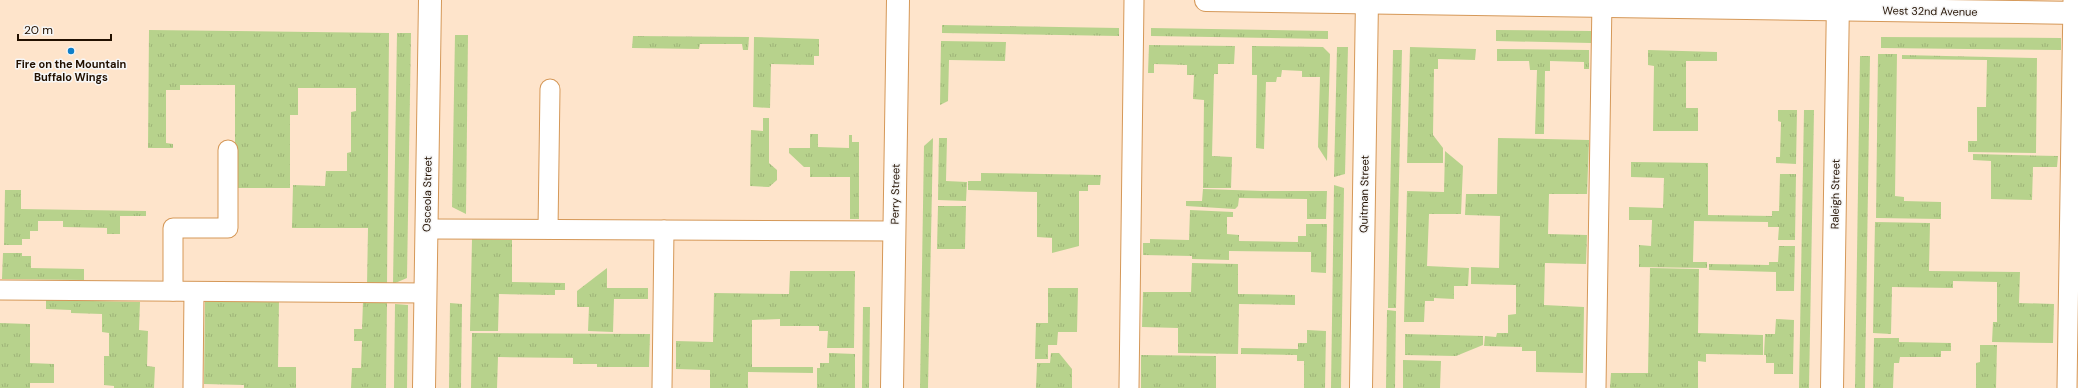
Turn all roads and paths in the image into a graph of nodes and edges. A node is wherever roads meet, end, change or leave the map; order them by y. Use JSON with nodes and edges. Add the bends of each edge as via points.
{"nodes":[{"id":1,"x":430,"y":0,"type":"edge"},
{"id":2,"x":898,"y":0,"type":"edge"},
{"id":3,"x":1134,"y":0,"type":"edge"},
{"id":4,"x":1206,"y":0,"type":"edge"},
{"id":5,"x":1367,"y":1,"type":"edge"},
{"id":6,"x":1602,"y":3,"type":"edge"},
{"id":7,"x":1838,"y":5,"type":"edge"},
{"id":8,"x":2075,"y":8,"type":"edge"},
{"id":9,"x":550,"y":89,"type":"dead end"},
{"id":10,"x":228,"y":150,"type":"dead end"},
{"id":11,"x":426,"y":229,"type":"junction"},
{"id":12,"x":548,"y":230,"type":"junction"},
{"id":13,"x":664,"y":230,"type":"junction"},
{"id":14,"x":895,"y":231,"type":"junction"},
{"id":15,"x":0,"y":290,"type":"edge"},
{"id":16,"x":173,"y":291,"type":"junction"},
{"id":17,"x":194,"y":292,"type":"junction"},
{"id":18,"x":426,"y":293,"type":"junction"},
{"id":19,"x":193,"y":388,"type":"edge"},
{"id":20,"x":424,"y":388,"type":"edge"},
{"id":21,"x":662,"y":388,"type":"edge"},
{"id":22,"x":892,"y":388,"type":"edge"},
{"id":23,"x":1129,"y":388,"type":"edge"},
{"id":24,"x":1361,"y":388,"type":"edge"},
{"id":25,"x":1596,"y":388,"type":"edge"},
{"id":26,"x":1832,"y":388,"type":"edge"},
{"id":27,"x":2067,"y":388,"type":"edge"}],
"edges":[{"from":1,"to":11,"type":"street","name":"Osceola Street"},
{"from":2,"to":14,"type":"street","name":"Perry Street"},
{"from":3,"to":23,"type":"lane"},
{"from":4,"to":5,"type":"street","name":"West 32nd Avenue"},
{"from":5,"to":6,"type":"street","name":"West 32nd Avenue"},
{"from":5,"to":24,"type":"street","name":"Quitman Street"},
{"from":6,"to":7,"type":"street","name":"West 32nd Avenue"},
{"from":6,"to":25,"type":"lane"},
{"from":7,"to":8,"type":"street","name":"West 32nd Avenue"},
{"from":7,"to":26,"type":"street","name":"Raleigh Street"},
{"from":8,"to":27,"type":"lane"},
{"from":9,"to":12,"type":"lane"},
{"from":10,"to":16,"type":"lane","via":[[228,228],[173,228]]},
{"from":11,"to":12,"type":"lane"},
{"from":11,"to":18,"type":"street","name":"Osceola Street"},
{"from":12,"to":13,"type":"lane"},
{"from":13,"to":14,"type":"lane"},
{"from":13,"to":21,"type":"lane"},
{"from":14,"to":22,"type":"street","name":"Perry Street"},
{"from":15,"to":16,"type":"lane"},
{"from":16,"to":17,"type":"lane"},
{"from":17,"to":18,"type":"lane"},
{"from":17,"to":19,"type":"lane"},
{"from":18,"to":20,"type":"street","name":"Osceola Street"}]}
